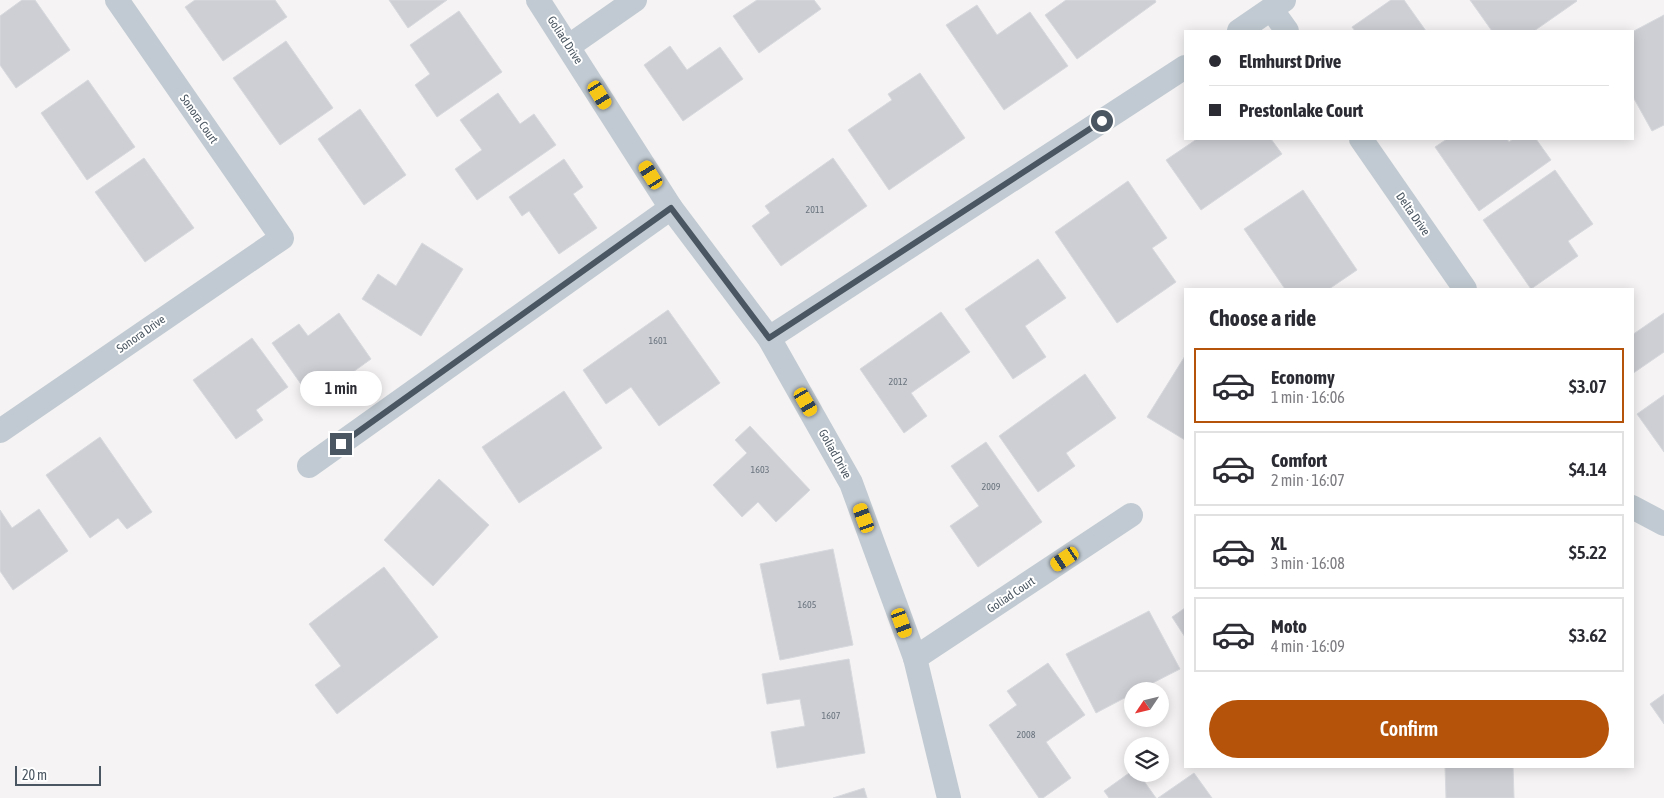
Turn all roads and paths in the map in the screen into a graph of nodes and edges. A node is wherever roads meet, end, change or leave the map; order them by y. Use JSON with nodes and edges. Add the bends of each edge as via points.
{"nodes":[{"id":1,"x":117,"y":0,"type":"edge"},
{"id":2,"x":538,"y":0,"type":"edge"},
{"id":3,"x":635,"y":0,"type":"edge"},
{"id":4,"x":1278,"y":5,"type":"edge"},
{"id":5,"x":1240,"y":30,"type":"edge"},
{"id":6,"x":1286,"y":30,"type":"edge"},
{"id":7,"x":569,"y":46,"type":"junction"},
{"id":8,"x":1184,"y":67,"type":"edge"},
{"id":9,"x":1362,"y":140,"type":"edge"},
{"id":10,"x":671,"y":208,"type":"junction"},
{"id":11,"x":282,"y":238,"type":"joint"},
{"id":12,"x":1464,"y":288,"type":"edge"},
{"id":13,"x":769,"y":338,"type":"junction"},
{"id":14,"x":0,"y":431,"type":"edge"},
{"id":15,"x":309,"y":466,"type":"dead end"},
{"id":16,"x":1634,"y":508,"type":"edge"},
{"id":17,"x":1131,"y":515,"type":"dead end"},
{"id":18,"x":1664,"y":524,"type":"edge"},
{"id":19,"x":915,"y":658,"type":"junction"},
{"id":20,"x":949,"y":798,"type":"edge"}],
"edges":[{"from":1,"to":11,"type":"street","name":"Sonora Court"},
{"from":2,"to":7,"type":"street","name":"Goliad Drive"},
{"from":3,"to":7,"type":"street"},
{"from":4,"to":5,"type":"street"},
{"from":4,"to":6,"type":"street"},
{"from":7,"to":10,"type":"street","name":"Goliad Drive"},
{"from":8,"to":13,"type":"street"},
{"from":9,"to":12,"type":"street","name":"Delta Drive"},
{"from":10,"to":13,"type":"street","name":"Goliad Drive"},
{"from":10,"to":15,"type":"street"},
{"from":11,"to":14,"type":"street","name":"Sonora Drive"},
{"from":13,"to":19,"type":"street","name":"Goliad Drive","via":[[851,483]]},
{"from":16,"to":18,"type":"street"},
{"from":17,"to":19,"type":"street","name":"Goliad Court"},
{"from":19,"to":20,"type":"street","name":"Goliad Drive"}]}
